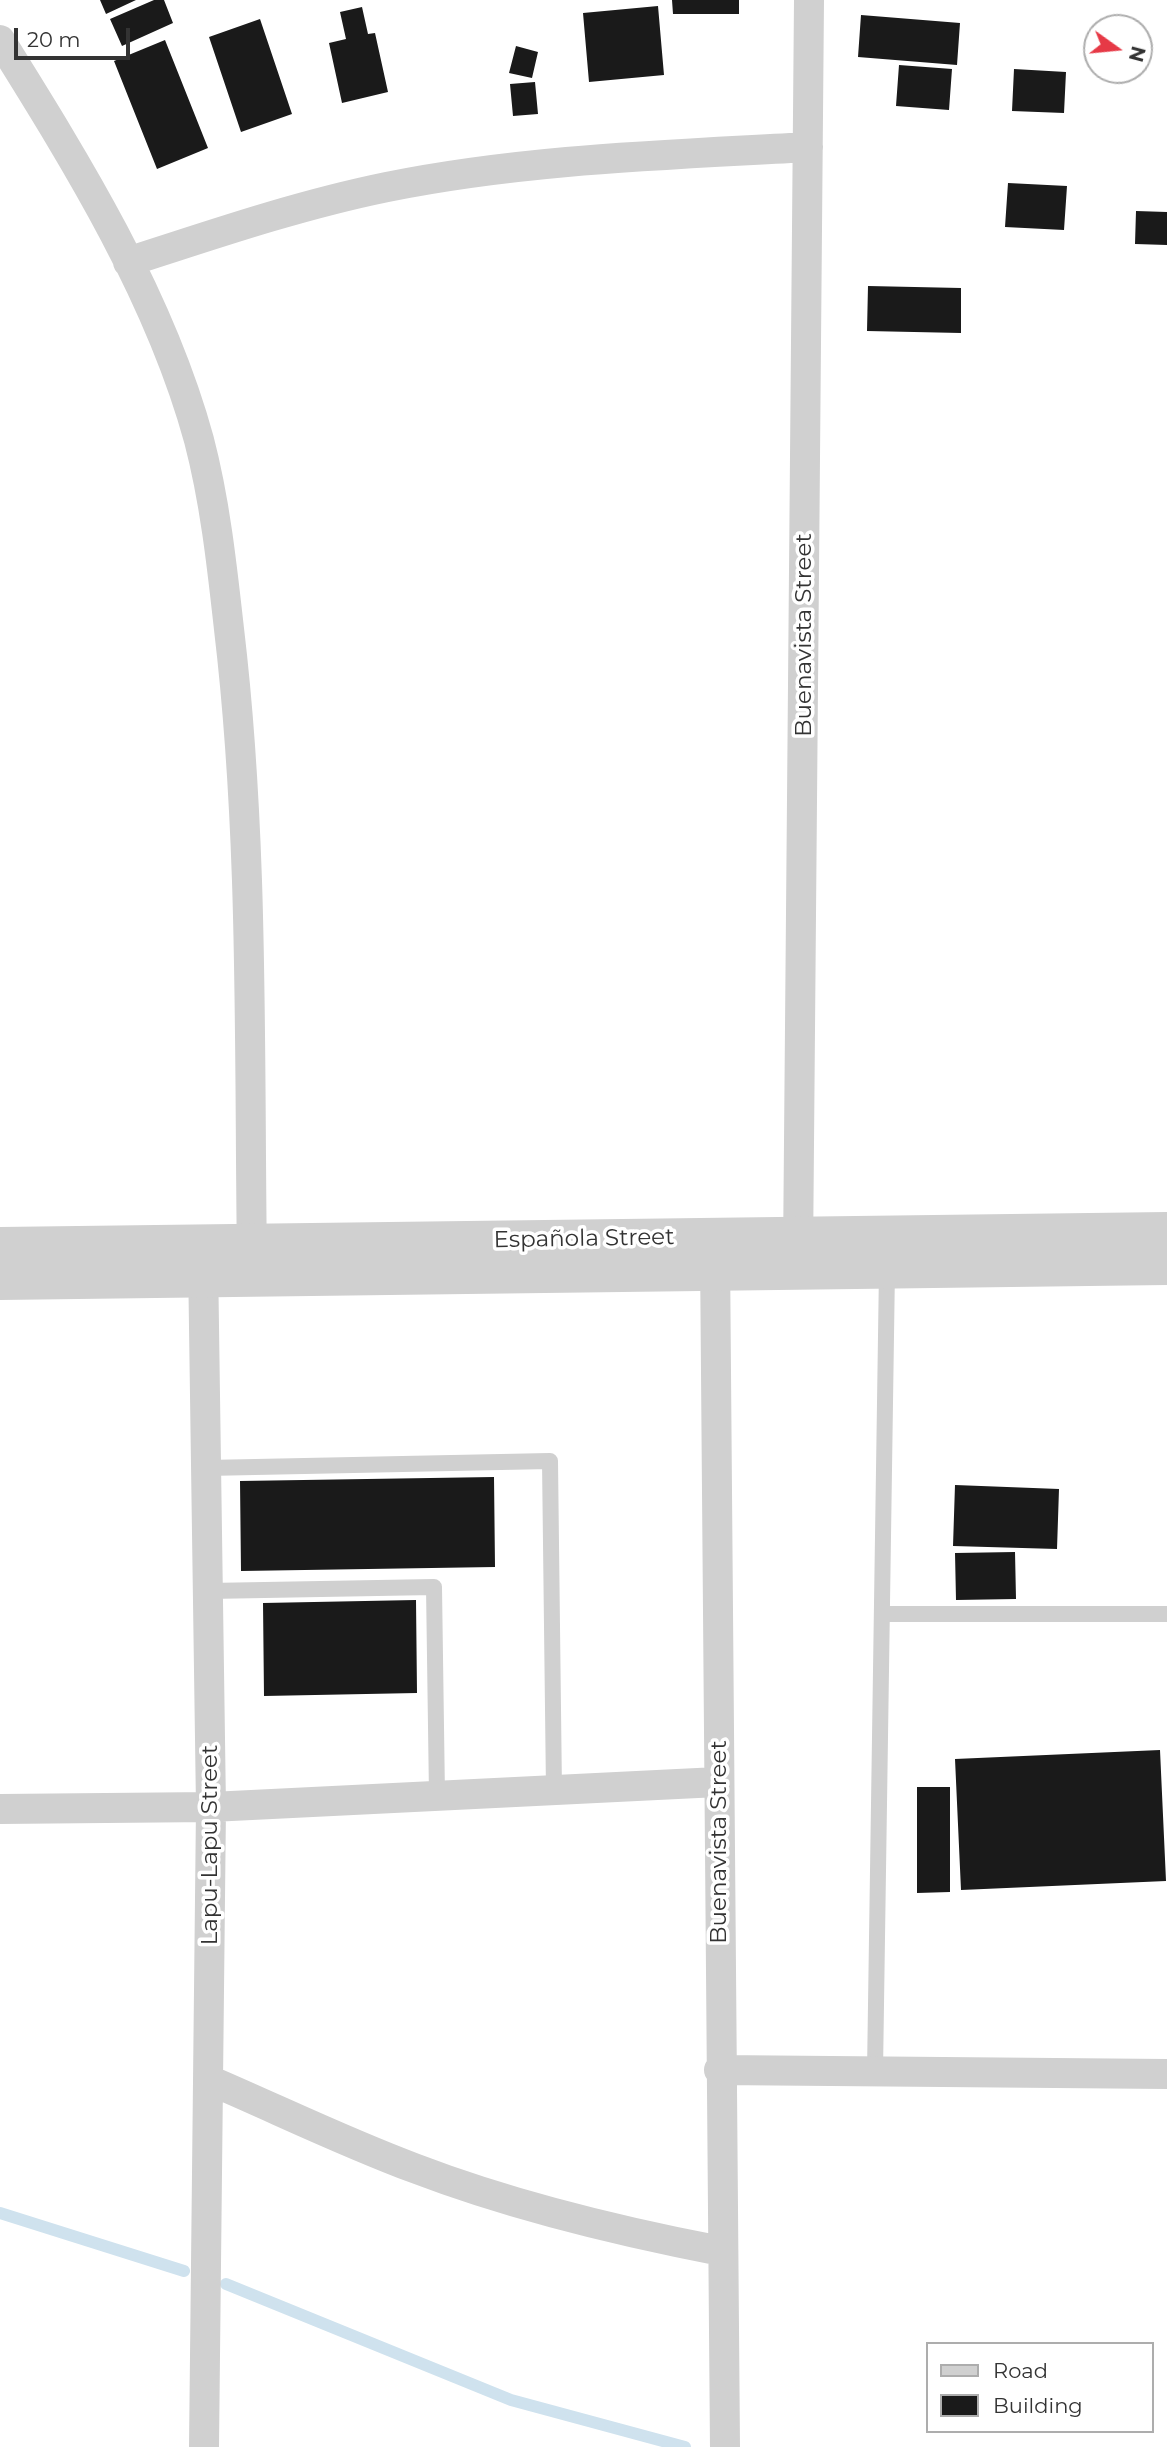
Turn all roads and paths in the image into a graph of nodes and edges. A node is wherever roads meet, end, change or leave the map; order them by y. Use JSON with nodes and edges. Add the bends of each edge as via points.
{"nodes":[{"id":1,"x":809,"y":0,"type":"edge"},
{"id":2,"x":0,"y":40,"type":"edge"},
{"id":3,"x":808,"y":147,"type":"junction"},
{"id":4,"x":128,"y":262,"type":"junction"},
{"id":5,"x":1167,"y":1231,"type":"edge"},
{"id":6,"x":0,"y":1246,"type":"edge"},
{"id":7,"x":887,"y":1252,"type":"junction"},
{"id":8,"x":798,"y":1253,"type":"junction"},
{"id":9,"x":715,"y":1255,"type":"junction"},
{"id":10,"x":252,"y":1260,"type":"junction"},
{"id":11,"x":203,"y":1261,"type":"junction"},
{"id":12,"x":1167,"y":1266,"type":"edge"},
{"id":13,"x":0,"y":1281,"type":"edge"},
{"id":14,"x":206,"y":1468,"type":"junction"},
{"id":15,"x":208,"y":1591,"type":"junction"},
{"id":16,"x":882,"y":1614,"type":"junction"},
{"id":17,"x":1167,"y":1614,"type":"edge"},
{"id":18,"x":718,"y":1783,"type":"junction"},
{"id":19,"x":554,"y":1791,"type":"junction"},
{"id":20,"x":437,"y":1796,"type":"junction"},
{"id":21,"x":211,"y":1807,"type":"junction"},
{"id":22,"x":0,"y":1809,"type":"edge"},
{"id":23,"x":719,"y":2070,"type":"junction"},
{"id":24,"x":875,"y":2071,"type":"junction"},
{"id":25,"x":1167,"y":2074,"type":"edge"},
{"id":26,"x":209,"y":2080,"type":"junction"},
{"id":27,"x":721,"y":2251,"type":"junction"},
{"id":28,"x":204,"y":2447,"type":"edge"},
{"id":29,"x":725,"y":2447,"type":"edge"}],
"edges":[{"from":1,"to":3,"type":"street","name":"Buenavista Street"},
{"from":2,"to":4,"type":"street"},
{"from":3,"to":4,"type":"street","via":[[589,158],[388,187],[276,214]]},
{"from":3,"to":8,"type":"street","name":"Buenavista Street"},
{"from":4,"to":10,"type":"street","via":[[167,347],[199,440],[220,547],[244,804]]},
{"from":5,"to":7,"type":"street","name":"Española Street"},
{"from":6,"to":11,"type":"street","name":"Española Street"},
{"from":7,"to":8,"type":"street","name":"Española Street"},
{"from":7,"to":12,"type":"street","name":"Española Street"},
{"from":7,"to":16,"type":"lane"},
{"from":8,"to":9,"type":"street","name":"Española Street"},
{"from":9,"to":10,"type":"street","name":"Española Street"},
{"from":9,"to":18,"type":"street","name":"Buenavista Street"},
{"from":10,"to":11,"type":"street","name":"Española Street"},
{"from":11,"to":13,"type":"street","name":"Española Street"},
{"from":11,"to":14,"type":"street","name":"Lapu-Lapu Street"},
{"from":14,"to":15,"type":"street","name":"Lapu-Lapu Street"},
{"from":14,"to":19,"type":"lane","via":[[550,1461]]},
{"from":15,"to":20,"type":"lane","via":[[434,1587]]},
{"from":15,"to":21,"type":"street","name":"Lapu-Lapu Street"},
{"from":16,"to":17,"type":"lane"},
{"from":16,"to":24,"type":"lane"},
{"from":18,"to":19,"type":"street"},
{"from":18,"to":23,"type":"street","name":"Buenavista Street"},
{"from":19,"to":20,"type":"street"},
{"from":20,"to":21,"type":"street"},
{"from":21,"to":22,"type":"street"},
{"from":21,"to":26,"type":"street","name":"Lapu-Lapu Street"},
{"from":23,"to":24,"type":"street"},
{"from":23,"to":27,"type":"street","name":"Buenavista Street"},
{"from":24,"to":25,"type":"street"},
{"from":26,"to":27,"type":"street","via":[[413,2168],[495,2197]]},
{"from":26,"to":28,"type":"street","name":"Lapu-Lapu Street"},
{"from":27,"to":29,"type":"street","name":"Buenavista Street"}]}
